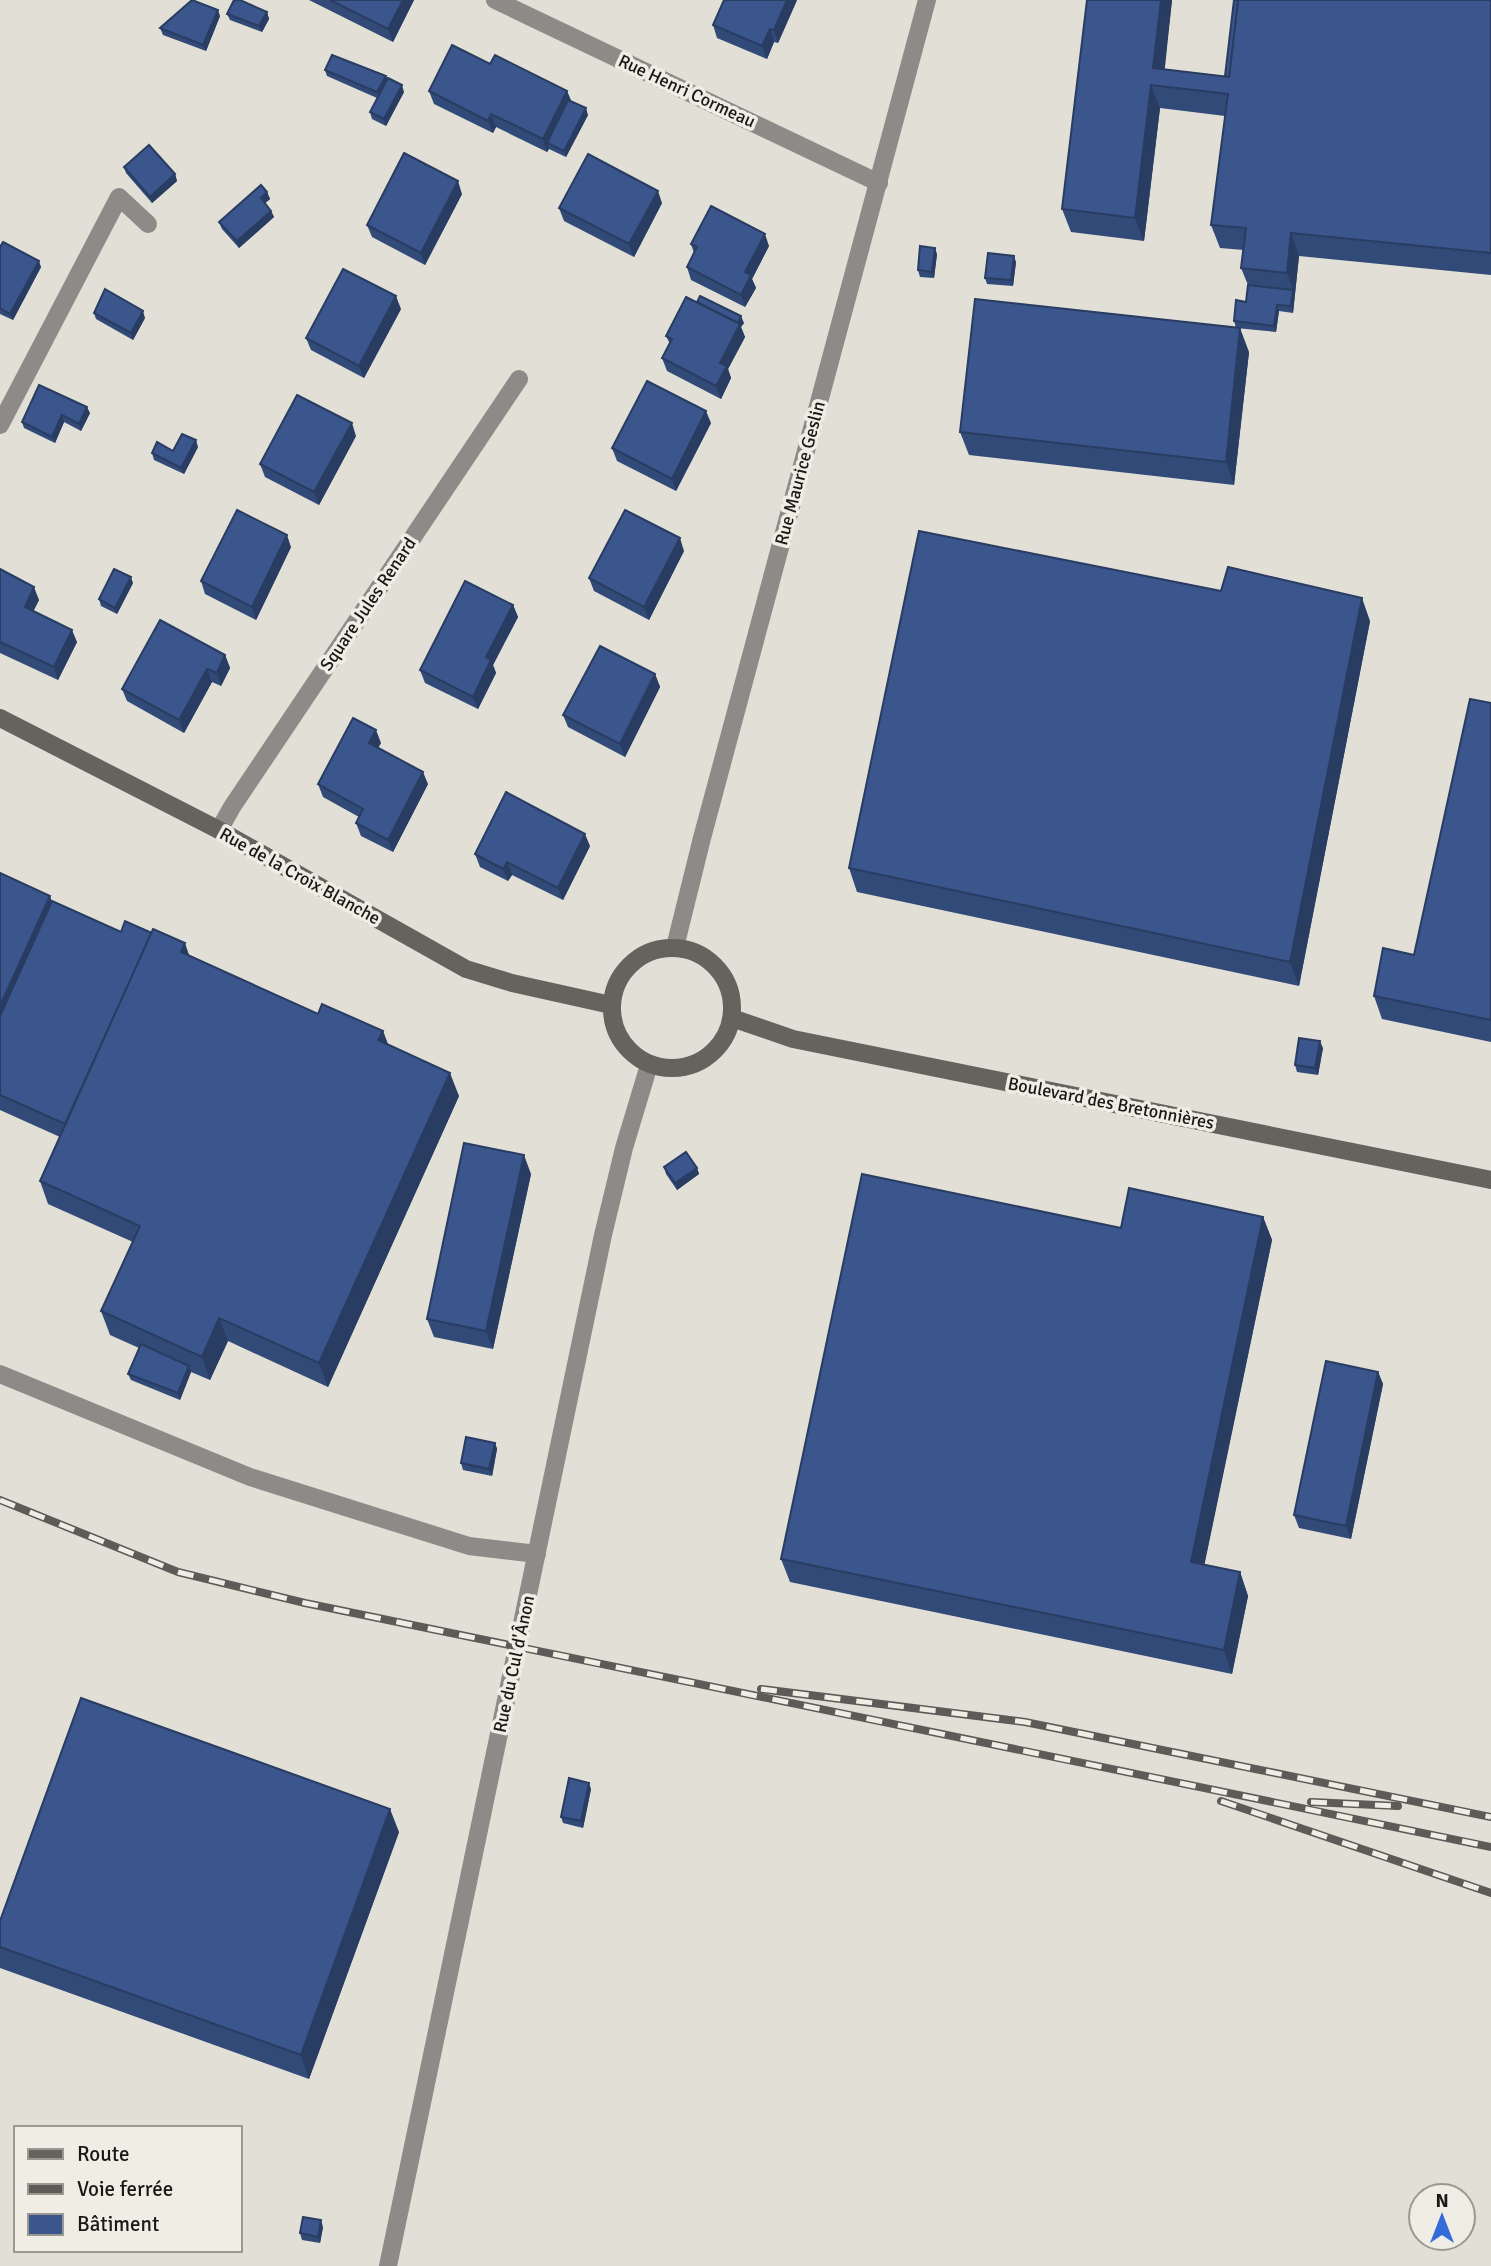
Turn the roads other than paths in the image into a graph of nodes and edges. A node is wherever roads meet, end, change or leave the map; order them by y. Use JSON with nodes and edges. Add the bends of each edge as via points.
{"nodes":[{"id":1,"x":495,"y":0,"type":"edge"},
{"id":2,"x":927,"y":0,"type":"edge"},
{"id":3,"x":879,"y":183,"type":"junction"},
{"id":4,"x":148,"y":223,"type":"dead end"},
{"id":5,"x":519,"y":379,"type":"dead end"},
{"id":6,"x":0,"y":425,"type":"edge"},
{"id":7,"x":0,"y":718,"type":"edge"},
{"id":8,"x":219,"y":830,"type":"junction"},
{"id":9,"x":676,"y":947,"type":"junction"},
{"id":10,"x":611,"y":1005,"type":"junction"},
{"id":11,"x":732,"y":1018,"type":"junction"},
{"id":12,"x":649,"y":1065,"type":"junction"},
{"id":13,"x":1491,"y":1180,"type":"edge"},
{"id":14,"x":0,"y":1374,"type":"edge"},
{"id":15,"x":537,"y":1554,"type":"junction"},
{"id":16,"x":388,"y":2266,"type":"edge"}],
"edges":[{"from":1,"to":3,"type":"street","name":"Rue Henri Cormeau"},
{"from":2,"to":3,"type":"street","name":"Rue Maurice Geslin"},
{"from":3,"to":9,"type":"street","name":"Rue Maurice Geslin","via":[[705,824]]},
{"from":4,"to":6,"type":"street","via":[[119,197]]},
{"from":5,"to":8,"type":"street","name":"Square Jules Renard"},
{"from":7,"to":8,"type":"street","name":"Rue de la Croix Blanche"},
{"from":8,"to":10,"type":"street","name":"Rue de la Croix Blanche","via":[[466,969]]},
{"from":9,"to":10,"type":"street","via":[[639,956],[623,972]]},
{"from":9,"to":11,"type":"street","via":[[696,952],[719,969],[733,1000]]},
{"from":10,"to":12,"type":"street","via":[[614,1026],[625,1048]]},
{"from":11,"to":12,"type":"street","via":[[725,1039],[707,1058],[671,1069]]},
{"from":11,"to":13,"type":"street","name":"Boulevard des Bretonnières","via":[[793,1039]]},
{"from":12,"to":15,"type":"street","name":"Rue du Cul d'Ânon","via":[[603,1235]]},
{"from":14,"to":15,"type":"street","via":[[250,1477],[469,1546]]},
{"from":15,"to":16,"type":"street","name":"Rue du Cul d'Ânon"}]}
